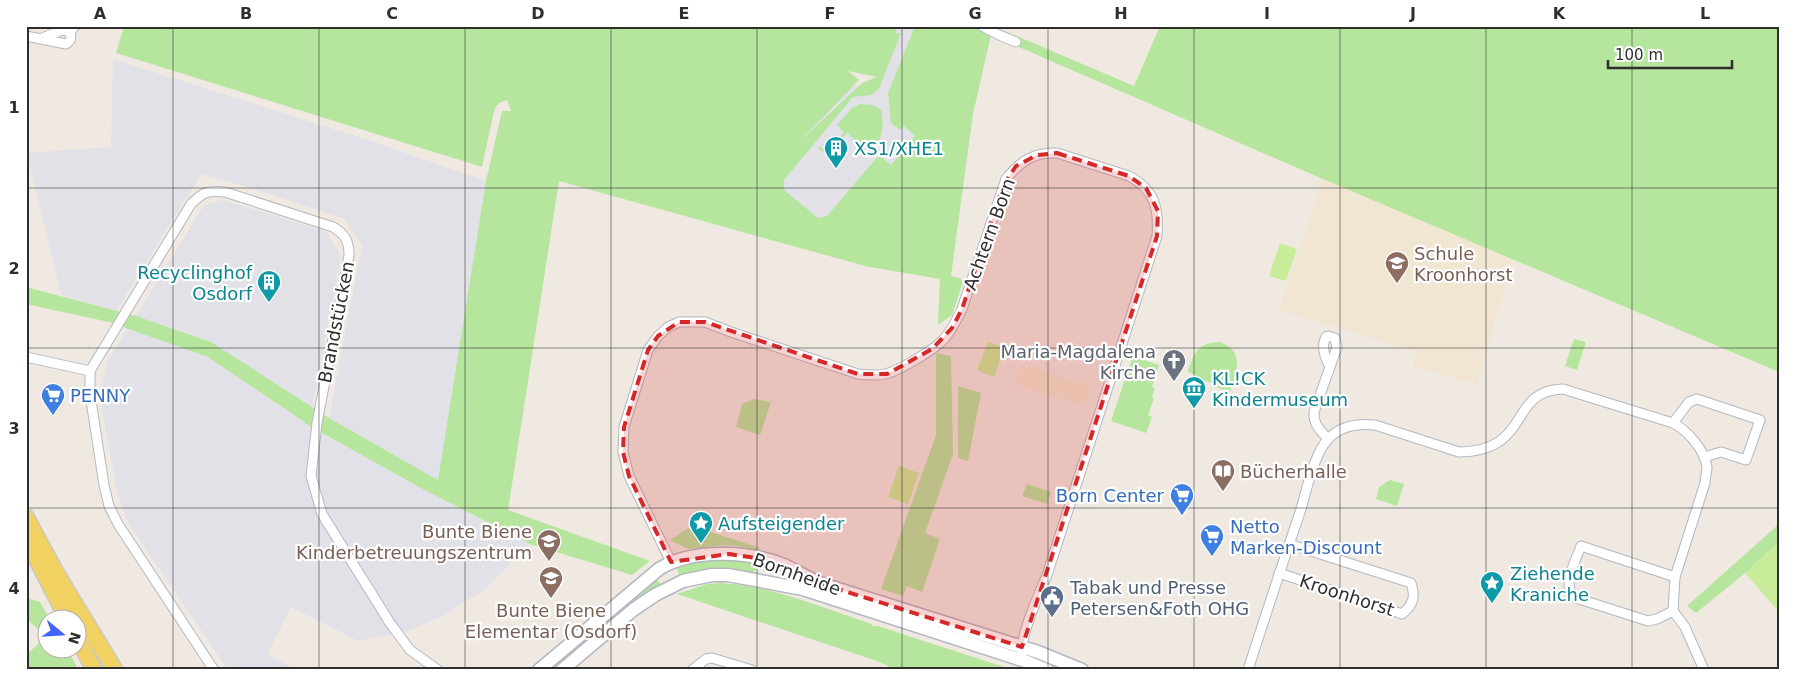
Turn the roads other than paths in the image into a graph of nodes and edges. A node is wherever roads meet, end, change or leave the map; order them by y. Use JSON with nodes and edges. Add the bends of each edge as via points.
{"nodes":[{"id":1,"x":982,"y":26,"type":"edge"},
{"id":2,"x":73,"y":29,"type":"edge"},
{"id":3,"x":26,"y":36,"type":"edge"},
{"id":4,"x":40,"y":39,"type":"junction"},
{"id":5,"x":1016,"y":42,"type":"dead end"},
{"id":6,"x":26,"y":357,"type":"edge"},
{"id":7,"x":1330,"y":367,"type":"dead end"},
{"id":8,"x":90,"y":371,"type":"junction"},
{"id":9,"x":1673,"y":423,"type":"junction"},
{"id":10,"x":1328,"y":439,"type":"junction"},
{"id":11,"x":1704,"y":458,"type":"junction"},
{"id":12,"x":26,"y":517,"type":"edge"},
{"id":13,"x":26,"y":539,"type":"edge"},
{"id":14,"x":1289,"y":544,"type":"junction"},
{"id":15,"x":762,"y":559,"type":"junction"},
{"id":16,"x":671,"y":562,"type":"junction"},
{"id":17,"x":1279,"y":572,"type":"junction"},
{"id":18,"x":1675,"y":577,"type":"junction"},
{"id":19,"x":755,"y":581,"type":"junction"},
{"id":20,"x":62,"y":608,"type":"edge"},
{"id":21,"x":1673,"y":610,"type":"junction"},
{"id":22,"x":1022,"y":654,"type":"junction"},
{"id":23,"x":88,"y":658,"type":"edge"},
{"id":24,"x":548,"y":667,"type":"edge"},
{"id":25,"x":94,"y":670,"type":"edge"},
{"id":26,"x":115,"y":670,"type":"edge"},
{"id":27,"x":214,"y":670,"type":"edge"},
{"id":28,"x":438,"y":670,"type":"edge"},
{"id":29,"x":562,"y":670,"type":"edge"},
{"id":30,"x":692,"y":670,"type":"edge"},
{"id":31,"x":752,"y":670,"type":"edge"},
{"id":32,"x":1047,"y":670,"type":"edge"},
{"id":33,"x":1082,"y":670,"type":"edge"},
{"id":34,"x":1248,"y":670,"type":"edge"},
{"id":35,"x":1704,"y":670,"type":"edge"}],
"edges":[{"from":1,"to":5,"type":"street"},
{"from":2,"to":4,"type":"street"},
{"from":2,"to":4,"type":"street","via":[[66,44]]},
{"from":3,"to":4,"type":"street"},
{"from":6,"to":8,"type":"street"},
{"from":7,"to":10,"type":"street","via":[[1314,412],[1315,424]]},
{"from":8,"to":27,"type":"street","via":[[90,394],[109,506]]},
{"from":8,"to":28,"type":"street","name":"Brandstücken","via":[[200,194],[225,192],[343,232],[349,243],[349,255],[317,423],[311,476],[322,514],[390,623],[410,650]]},
{"from":9,"to":10,"type":"street","via":[[1563,389],[1553,389],[1525,407],[1501,440],[1483,449],[1459,452],[1375,424],[1350,426]]},
{"from":9,"to":11,"type":"street","via":[[1686,433]]},
{"from":9,"to":11,"type":"street","via":[[1689,402],[1697,399],[1760,420],[1746,460],[1721,452]]},
{"from":10,"to":14,"type":"street","name":"Kroonhorst","via":[[1317,461]]},
{"from":11,"to":18,"type":"street","via":[[1707,469],[1704,483]]},
{"from":12,"to":26,"type":"main road"},
{"from":13,"to":20,"type":"main road"},
{"from":14,"to":17,"type":"street","name":"Kroonhorst"},
{"from":14,"to":17,"type":"street","name":"Kroonhorst","via":[[1411,583],[1415,594],[1410,607],[1402,614]]},
{"from":15,"to":16,"type":"street","name":"Bornheide","via":[[729,554]]},
{"from":15,"to":19,"type":"street","via":[[764,574]]},
{"from":15,"to":22,"type":"street","name":"Bornheide","via":[[782,564],[822,584]]},
{"from":16,"to":22,"type":"street","name":"Achtern Born","via":[[629,476],[623,452],[624,427],[648,350],[658,336],[679,322],[705,322],[858,374],[887,374],[932,349],[952,328],[962,309],[1006,179],[1016,166],[1027,159],[1058,153],[1138,181],[1158,211],[1158,236]]},
{"from":16,"to":24,"type":"street","name":"Bornheide","via":[[654,572]]},
{"from":17,"to":34,"type":"street","name":"Kroonhorst"},
{"from":18,"to":21,"type":"street"},
{"from":18,"to":21,"type":"street","via":[[1581,546],[1568,586],[1569,593],[1576,598],[1641,620],[1653,621]]},
{"from":19,"to":22,"type":"street","name":"Bornheide","via":[[816,593],[969,643]]},
{"from":19,"to":29,"type":"street","name":"Bornheide","via":[[712,575],[668,587],[634,610]]},
{"from":21,"to":35,"type":"street","via":[[1685,627]]},
{"from":22,"to":32,"type":"street","name":"Bornheide"},
{"from":22,"to":33,"type":"street","name":"Bornheide","via":[[1038,652]]},
{"from":23,"to":25,"type":"main road"},
{"from":30,"to":31,"type":"street","via":[[712,658]]}]}
